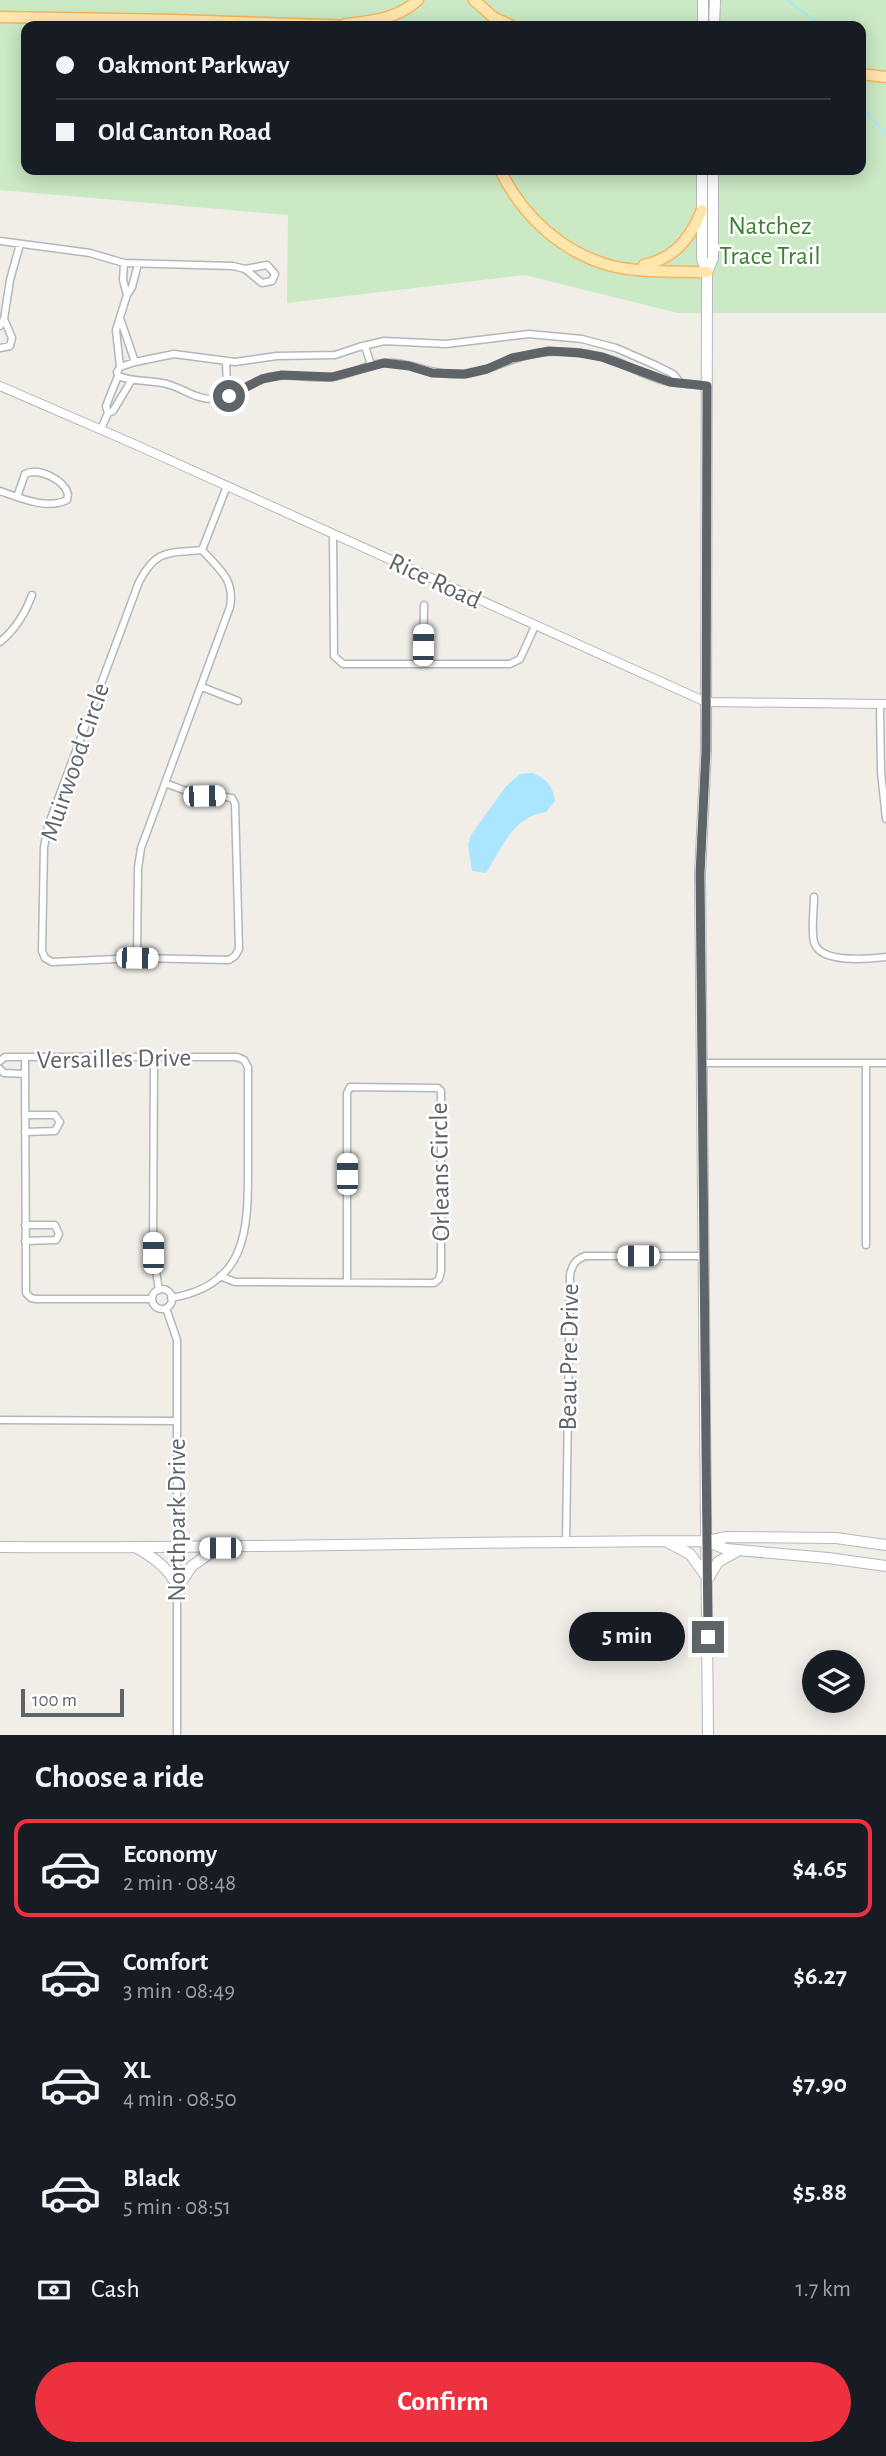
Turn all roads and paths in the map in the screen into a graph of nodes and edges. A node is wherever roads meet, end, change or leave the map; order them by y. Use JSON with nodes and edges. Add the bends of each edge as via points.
{"nodes":[{"id":1,"x":418,"y":0,"type":"edge"},
{"id":2,"x":474,"y":0,"type":"edge"},
{"id":3,"x":703,"y":0,"type":"edge"},
{"id":4,"x":715,"y":0,"type":"edge"},
{"id":5,"x":0,"y":17,"type":"edge"},
{"id":6,"x":226,"y":21,"type":"edge"},
{"id":7,"x":368,"y":21,"type":"edge"},
{"id":8,"x":501,"y":21,"type":"edge"},
{"id":9,"x":702,"y":21,"type":"edge"},
{"id":10,"x":715,"y":21,"type":"edge"},
{"id":11,"x":866,"y":74,"type":"edge"},
{"id":12,"x":886,"y":77,"type":"edge"},
{"id":13,"x":503,"y":175,"type":"edge"},
{"id":14,"x":702,"y":175,"type":"edge"},
{"id":15,"x":713,"y":175,"type":"edge"},
{"id":16,"x":702,"y":210,"type":"junction"},
{"id":17,"x":0,"y":241,"type":"edge"},
{"id":18,"x":20,"y":244,"type":"junction"},
{"id":19,"x":124,"y":263,"type":"junction"},
{"id":20,"x":138,"y":264,"type":"junction"},
{"id":21,"x":625,"y":268,"type":"junction"},
{"id":22,"x":245,"y":269,"type":"dead end"},
{"id":23,"x":707,"y":272,"type":"junction"},
{"id":24,"x":127,"y":295,"type":"junction"},
{"id":25,"x":121,"y":321,"type":"junction"},
{"id":26,"x":2,"y":322,"type":"edge"},
{"id":27,"x":566,"y":336,"type":"junction"},
{"id":28,"x":365,"y":346,"type":"junction"},
{"id":29,"x":0,"y":348,"type":"edge"},
{"id":30,"x":618,"y":349,"type":"junction"},
{"id":31,"x":565,"y":352,"type":"junction"},
{"id":32,"x":614,"y":361,"type":"junction"},
{"id":33,"x":135,"y":362,"type":"junction"},
{"id":34,"x":226,"y":362,"type":"junction"},
{"id":35,"x":371,"y":365,"type":"junction"},
{"id":36,"x":120,"y":367,"type":"junction"},
{"id":37,"x":118,"y":376,"type":"junction"},
{"id":38,"x":131,"y":381,"type":"junction"},
{"id":39,"x":680,"y":382,"type":"junction"},
{"id":40,"x":0,"y":386,"type":"edge"},
{"id":41,"x":707,"y":386,"type":"junction"},
{"id":42,"x":229,"y":396,"type":"junction"},
{"id":43,"x":108,"y":413,"type":"junction"},
{"id":44,"x":101,"y":429,"type":"junction"},
{"id":45,"x":227,"y":486,"type":"junction"},
{"id":46,"x":0,"y":491,"type":"edge"},
{"id":47,"x":17,"y":497,"type":"junction"},
{"id":48,"x":332,"y":534,"type":"junction"},
{"id":49,"x":201,"y":550,"type":"junction"},
{"id":50,"x":32,"y":595,"type":"dead end"},
{"id":51,"x":424,"y":605,"type":"dead end"},
{"id":52,"x":535,"y":626,"type":"junction"},
{"id":53,"x":0,"y":642,"type":"edge"},
{"id":54,"x":423,"y":664,"type":"junction"},
{"id":55,"x":202,"y":687,"type":"junction"},
{"id":56,"x":238,"y":701,"type":"dead end"},
{"id":57,"x":706,"y":702,"type":"junction"},
{"id":58,"x":883,"y":704,"type":"edge"},
{"id":59,"x":165,"y":783,"type":"junction"},
{"id":60,"x":886,"y":819,"type":"edge"},
{"id":61,"x":814,"y":897,"type":"dead end"},
{"id":62,"x":886,"y":957,"type":"edge"},
{"id":63,"x":137,"y":958,"type":"junction"},
{"id":64,"x":25,"y":1057,"type":"junction"},
{"id":65,"x":154,"y":1058,"type":"junction"},
{"id":66,"x":0,"y":1061,"type":"edge"},
{"id":67,"x":701,"y":1063,"type":"junction"},
{"id":68,"x":866,"y":1063,"type":"junction"},
{"id":69,"x":886,"y":1063,"type":"edge"},
{"id":70,"x":0,"y":1069,"type":"edge"},
{"id":71,"x":25,"y":1074,"type":"junction"},
{"id":72,"x":25,"y":1115,"type":"junction"},
{"id":73,"x":25,"y":1132,"type":"junction"},
{"id":74,"x":25,"y":1224,"type":"junction"},
{"id":75,"x":25,"y":1241,"type":"junction"},
{"id":76,"x":866,"y":1245,"type":"dead end"},
{"id":77,"x":704,"y":1256,"type":"junction"},
{"id":78,"x":220,"y":1276,"type":"junction"},
{"id":79,"x":347,"y":1283,"type":"junction"},
{"id":80,"x":159,"y":1290,"type":"junction"},
{"id":81,"x":171,"y":1298,"type":"junction"},
{"id":82,"x":152,"y":1299,"type":"junction"},
{"id":83,"x":166,"y":1308,"type":"junction"},
{"id":84,"x":0,"y":1420,"type":"edge"},
{"id":85,"x":177,"y":1420,"type":"junction"},
{"id":86,"x":665,"y":1541,"type":"junction"},
{"id":87,"x":707,"y":1541,"type":"junction"},
{"id":88,"x":566,"y":1542,"type":"junction"},
{"id":89,"x":886,"y":1545,"type":"edge"},
{"id":90,"x":0,"y":1547,"type":"edge"},
{"id":91,"x":137,"y":1548,"type":"junction"},
{"id":92,"x":178,"y":1548,"type":"junction"},
{"id":93,"x":220,"y":1548,"type":"junction"},
{"id":94,"x":744,"y":1550,"type":"junction"},
{"id":95,"x":886,"y":1566,"type":"edge"},
{"id":96,"x":708,"y":1580,"type":"junction"},
{"id":97,"x":178,"y":1587,"type":"junction"},
{"id":98,"x":177,"y":1735,"type":"edge"},
{"id":99,"x":708,"y":1735,"type":"edge"}],
"edges":[{"from":1,"to":7,"type":"main road","via":[[385,19]]},
{"from":2,"to":8,"type":"main road"},
{"from":3,"to":9,"type":"main road"},
{"from":4,"to":10,"type":"main road"},
{"from":5,"to":6,"type":"main road"},
{"from":11,"to":12,"type":"main road"},
{"from":13,"to":21,"type":"main road","via":[[518,200],[551,236],[584,256]]},
{"from":14,"to":16,"type":"main road"},
{"from":15,"to":23,"type":"main road","via":[[713,258]]},
{"from":16,"to":21,"type":"main road","via":[[689,237],[674,253]]},
{"from":16,"to":23,"type":"main road","via":[[702,259]]},
{"from":17,"to":18,"type":"street"},
{"from":18,"to":19,"type":"street","via":[[90,253]]},
{"from":18,"to":26,"type":"street"},
{"from":19,"to":20,"type":"street"},
{"from":19,"to":24,"type":"street"},
{"from":20,"to":22,"type":"street","via":[[222,264]]},
{"from":20,"to":24,"type":"street"},
{"from":21,"to":23,"type":"main road"},
{"from":23,"to":41,"type":"main road"},
{"from":24,"to":25,"type":"street"},
{"from":25,"to":33,"type":"street"},
{"from":25,"to":36,"type":"street","via":[[116,337]]},
{"from":26,"to":29,"type":"street","via":[[12,338],[10,346]]},
{"from":27,"to":28,"type":"street","via":[[529,334],[446,344],[395,341]]},
{"from":27,"to":30,"type":"street"},
{"from":27,"to":31,"type":"street"},
{"from":28,"to":34,"type":"street","via":[[325,357]]},
{"from":28,"to":35,"type":"street"},
{"from":30,"to":32,"type":"street"},
{"from":30,"to":39,"type":"street"},
{"from":31,"to":32,"type":"street"},
{"from":31,"to":35,"type":"street","via":[[525,355],[465,374]]},
{"from":32,"to":39,"type":"street"},
{"from":33,"to":34,"type":"street","via":[[174,354]]},
{"from":33,"to":36,"type":"street"},
{"from":34,"to":42,"type":"street"},
{"from":35,"to":42,"type":"street","via":[[332,377],[272,376]]},
{"from":36,"to":37,"type":"street"},
{"from":37,"to":38,"type":"street"},
{"from":37,"to":43,"type":"street","via":[[106,406]]},
{"from":38,"to":42,"type":"street","via":[[160,382],[206,399]]},
{"from":38,"to":43,"type":"street"},
{"from":39,"to":41,"type":"street"},
{"from":40,"to":44,"type":"street","name":"Rice Road"},
{"from":41,"to":57,"type":"main road"},
{"from":43,"to":44,"type":"street"},
{"from":44,"to":45,"type":"street","name":"Rice Road"},
{"from":45,"to":48,"type":"street","name":"Rice Road"},
{"from":45,"to":49,"type":"street"},
{"from":46,"to":47,"type":"street"},
{"from":47,"to":47,"type":"street","via":[[61,503],[68,494],[63,485],[32,471],[25,474]]},
{"from":48,"to":52,"type":"street","name":"Rice Road"},
{"from":48,"to":54,"type":"street","via":[[334,656],[343,664]]},
{"from":49,"to":55,"type":"street","via":[[226,576],[233,595]]},
{"from":49,"to":63,"type":"street","name":"Muirwood Circle","via":[[170,553],[149,563],[44,847],[45,958],[52,962]]},
{"from":50,"to":53,"type":"street","via":[[27,611]]},
{"from":51,"to":54,"type":"street"},
{"from":52,"to":54,"type":"street","via":[[520,659],[510,664]]},
{"from":52,"to":57,"type":"street","name":"Rice Road"},
{"from":55,"to":56,"type":"street"},
{"from":55,"to":59,"type":"street"},
{"from":57,"to":58,"type":"street","name":"Rice Road"},
{"from":57,"to":67,"type":"main road","via":[[700,874]]},
{"from":58,"to":60,"type":"street","via":[[881,772]]},
{"from":59,"to":63,"type":"street","via":[[141,848]]},
{"from":59,"to":63,"type":"street","via":[[204,796],[232,798],[235,804],[239,949],[229,960]]},
{"from":61,"to":62,"type":"street","via":[[814,943],[821,953],[835,958]]},
{"from":64,"to":65,"type":"street","name":"Versailles Drive"},
{"from":64,"to":66,"type":"street"},
{"from":64,"to":71,"type":"street","name":"Versailles Drive"},
{"from":65,"to":78,"type":"street","name":"Versailles Drive","via":[[237,1057],[247,1067],[246,1230],[235,1257]]},
{"from":65,"to":80,"type":"street","via":[[153,1253]]},
{"from":67,"to":68,"type":"street"},
{"from":67,"to":77,"type":"main road"},
{"from":68,"to":69,"type":"street"},
{"from":68,"to":76,"type":"street"},
{"from":70,"to":71,"type":"street","via":[[6,1074]]},
{"from":71,"to":72,"type":"street","name":"Versailles Drive"},
{"from":72,"to":73,"type":"street","name":"Versailles Drive"},
{"from":72,"to":73,"type":"street","via":[[55,1115],[60,1125],[51,1132]]},
{"from":73,"to":74,"type":"street","name":"Versailles Drive"},
{"from":74,"to":75,"type":"street","name":"Versailles Drive"},
{"from":74,"to":75,"type":"street","via":[[55,1225],[59,1234],[56,1240]]},
{"from":75,"to":82,"type":"street","name":"Versailles Drive","via":[[24,1288],[31,1298]]},
{"from":77,"to":87,"type":"main road"},
{"from":77,"to":88,"type":"street","name":"Beau Pre Drive","via":[[585,1256],[572,1265]]},
{"from":78,"to":79,"type":"street","name":"Orleans Circle","via":[[235,1282]]},
{"from":78,"to":81,"type":"street","name":"Versailles Drive","via":[[195,1292]]},
{"from":79,"to":79,"type":"street","name":"Orleans Circle","via":[[434,1283],[439,1279],[438,1088],[350,1087]]},
{"from":80,"to":81,"type":"street"},
{"from":80,"to":82,"type":"street"},
{"from":81,"to":83,"type":"street"},
{"from":82,"to":83,"type":"street","via":[[156,1307]]},
{"from":83,"to":85,"type":"street","name":"Northpark Drive","via":[[177,1340]]},
{"from":84,"to":85,"type":"street"},
{"from":85,"to":92,"type":"street","name":"Northpark Drive"},
{"from":86,"to":87,"type":"main road"},
{"from":86,"to":88,"type":"main road"},
{"from":86,"to":96,"type":"main road","via":[[690,1554]]},
{"from":87,"to":89,"type":"main road","via":[[727,1537],[836,1538]]},
{"from":87,"to":94,"type":"main road"},
{"from":87,"to":96,"type":"main road"},
{"from":88,"to":93,"type":"main road"},
{"from":90,"to":91,"type":"main road"},
{"from":91,"to":92,"type":"main road"},
{"from":91,"to":97,"type":"main road","via":[[159,1560]]},
{"from":92,"to":93,"type":"main road"},
{"from":92,"to":97,"type":"street","name":"Northpark Drive"},
{"from":93,"to":97,"type":"main road","via":[[192,1566]]},
{"from":94,"to":95,"type":"main road"},
{"from":94,"to":96,"type":"main road","via":[[723,1558]]},
{"from":96,"to":99,"type":"main road"},
{"from":97,"to":98,"type":"street","name":"Northpark Drive"}]}
